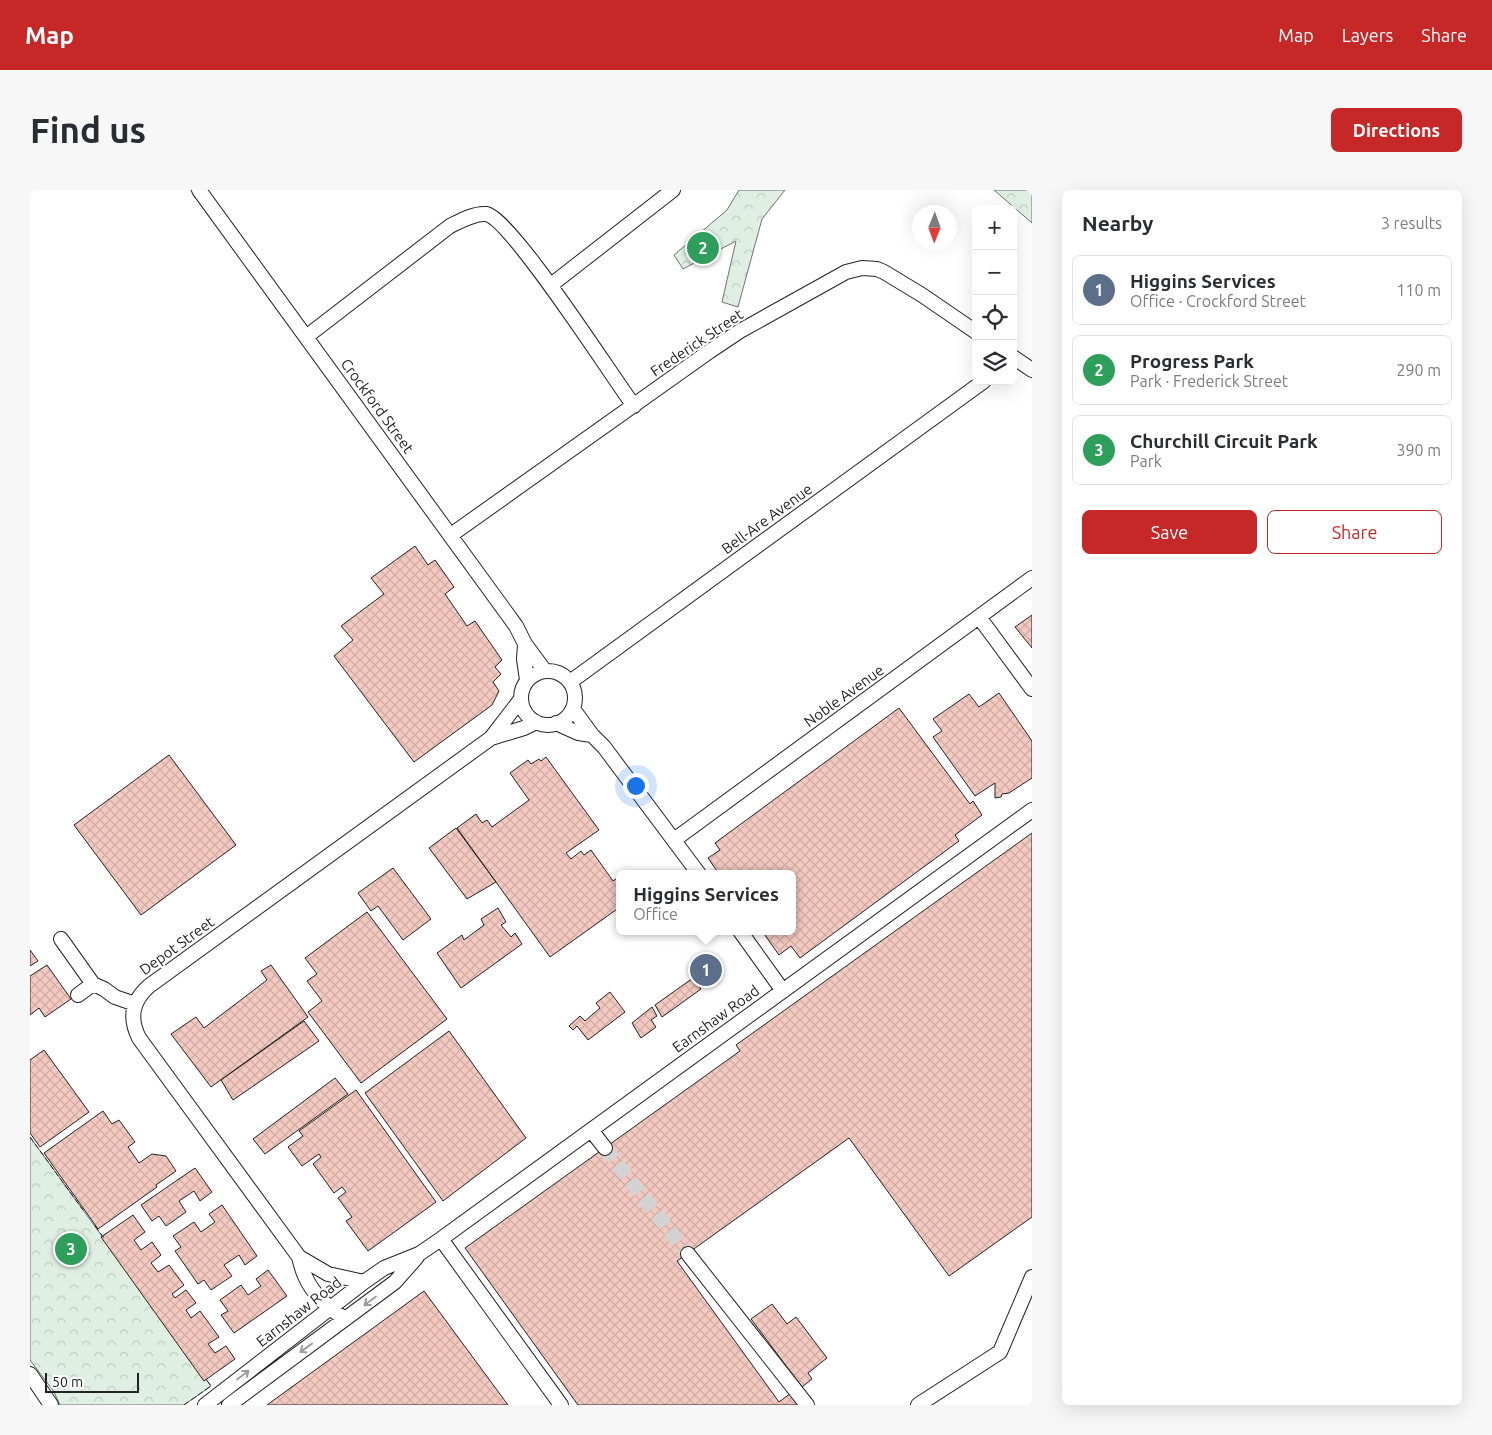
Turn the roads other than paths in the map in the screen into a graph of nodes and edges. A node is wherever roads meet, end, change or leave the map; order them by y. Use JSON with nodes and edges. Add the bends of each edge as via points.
{"nodes":[{"id":1,"x":199,"y":190,"type":"edge"},
{"id":2,"x":673,"y":190,"type":"edge"},
{"id":3,"x":551,"y":285,"type":"junction"},
{"id":4,"x":972,"y":329,"type":"edge"},
{"id":5,"x":306,"y":337,"type":"junction"},
{"id":6,"x":1017,"y":360,"type":"edge"},
{"id":7,"x":1032,"y":370,"type":"edge"},
{"id":8,"x":978,"y":385,"type":"edge"},
{"id":9,"x":634,"y":406,"type":"junction"},
{"id":10,"x":451,"y":535,"type":"junction"},
{"id":11,"x":1032,"y":578,"type":"edge"},
{"id":12,"x":979,"y":617,"type":"junction"},
{"id":13,"x":525,"y":644,"type":"junction"},
{"id":14,"x":545,"y":671,"type":"junction"},
{"id":15,"x":527,"y":680,"type":"junction"},
{"id":16,"x":570,"y":682,"type":"junction"},
{"id":17,"x":1032,"y":689,"type":"edge"},
{"id":18,"x":521,"y":699,"type":"junction"},
{"id":19,"x":573,"y":709,"type":"junction"},
{"id":20,"x":536,"y":722,"type":"junction"},
{"id":21,"x":556,"y":723,"type":"junction"},
{"id":22,"x":592,"y":736,"type":"junction"},
{"id":23,"x":491,"y":738,"type":"junction"},
{"id":24,"x":1032,"y":810,"type":"edge"},
{"id":25,"x":674,"y":840,"type":"junction"},
{"id":26,"x":696,"y":870,"type":"edge"},
{"id":27,"x":743,"y":935,"type":"edge"},
{"id":28,"x":61,"y":939,"type":"dead end"},
{"id":29,"x":93,"y":984,"type":"junction"},
{"id":30,"x":783,"y":991,"type":"junction"},
{"id":31,"x":78,"y":994,"type":"dead end"},
{"id":32,"x":135,"y":1004,"type":"junction"},
{"id":33,"x":591,"y":1130,"type":"junction"},
{"id":34,"x":605,"y":1148,"type":"tunnel mouth"},
{"id":35,"x":441,"y":1239,"type":"junction"},
{"id":36,"x":419,"y":1254,"type":"junction"},
{"id":37,"x":688,"y":1254,"type":"tunnel mouth"},
{"id":38,"x":299,"y":1257,"type":"junction"},
{"id":39,"x":1032,"y":1277,"type":"edge"},
{"id":40,"x":364,"y":1282,"type":"junction"},
{"id":41,"x":330,"y":1308,"type":"junction"},
{"id":42,"x":345,"y":1319,"type":"junction"},
{"id":43,"x":30,"y":1374,"type":"edge"},
{"id":44,"x":51,"y":1405,"type":"edge"},
{"id":45,"x":204,"y":1405,"type":"edge"},
{"id":46,"x":229,"y":1405,"type":"edge"},
{"id":47,"x":561,"y":1405,"type":"edge"},
{"id":48,"x":807,"y":1405,"type":"edge"},
{"id":49,"x":918,"y":1405,"type":"edge"}],
"edges":[{"from":1,"to":5,"type":"street","name":"Crockford Street"},
{"from":2,"to":3,"type":"street"},
{"from":3,"to":5,"type":"street","via":[[500,222],[486,214],[473,216],[450,226]]},
{"from":3,"to":9,"type":"street"},
{"from":4,"to":9,"type":"street","name":"Frederick Street","via":[[884,272],[854,269],[740,331]]},
{"from":5,"to":10,"type":"street","name":"Crockford Street"},
{"from":6,"to":7,"type":"street"},
{"from":8,"to":16,"type":"street","name":"Bell-Are Avenue"},
{"from":9,"to":10,"type":"street","name":"Frederick Street"},
{"from":10,"to":13,"type":"street","name":"Crockford Street","via":[[516,626]]},
{"from":11,"to":12,"type":"street","name":"Noble Avenue"},
{"from":12,"to":17,"type":"street"},
{"from":12,"to":25,"type":"street","name":"Noble Avenue"},
{"from":13,"to":14,"type":"street","name":"Crockford Street"},
{"from":13,"to":15,"type":"street","name":"Crockford Street"},
{"from":14,"to":15,"type":"street"},
{"from":14,"to":16,"type":"street","via":[[559,673]]},
{"from":15,"to":18,"type":"street"},
{"from":16,"to":19,"type":"street","via":[[575,695]]},
{"from":18,"to":20,"type":"street","via":[[526,712]]},
{"from":18,"to":23,"type":"street","name":"Depot Street"},
{"from":19,"to":21,"type":"street"},
{"from":19,"to":22,"type":"street"},
{"from":20,"to":21,"type":"street"},
{"from":20,"to":23,"type":"street","name":"Depot Street"},
{"from":21,"to":22,"type":"street"},
{"from":22,"to":25,"type":"street","via":[[604,747]]},
{"from":23,"to":32,"type":"street","name":"Depot Street","via":[[148,986]]},
{"from":24,"to":30,"type":"street","name":"Earnshaw Road"},
{"from":25,"to":26,"type":"street"},
{"from":27,"to":30,"type":"street"},
{"from":28,"to":29,"type":"street"},
{"from":29,"to":31,"type":"street"},
{"from":29,"to":32,"type":"street"},
{"from":30,"to":33,"type":"street","name":"Earnshaw Road"},
{"from":32,"to":38,"type":"street","via":[[135,1030],[139,1038]]},
{"from":33,"to":34,"type":"street"},
{"from":33,"to":35,"type":"street","name":"Earnshaw Road"},
{"from":35,"to":36,"type":"street","name":"Earnshaw Road"},
{"from":35,"to":47,"type":"street"},
{"from":36,"to":40,"type":"street","name":"Earnshaw Road","via":[[384,1268]]},
{"from":36,"to":42,"type":"street","name":"Earnshaw Road","one_way":true,"via":[[395,1282]]},
{"from":37,"to":48,"type":"street"},
{"from":38,"to":40,"type":"street","via":[[328,1274]]},
{"from":38,"to":41,"type":"street","via":[[305,1277]]},
{"from":39,"to":49,"type":"street","via":[[1000,1352]]},
{"from":40,"to":41,"type":"street","name":"Earnshaw Road"},
{"from":41,"to":42,"type":"street"},
{"from":45,"to":41,"type":"street","name":"Earnshaw Road","one_way":true},
{"from":42,"to":46,"type":"street","name":"Earnshaw Road","one_way":true},
{"from":43,"to":44,"type":"street"}]}
